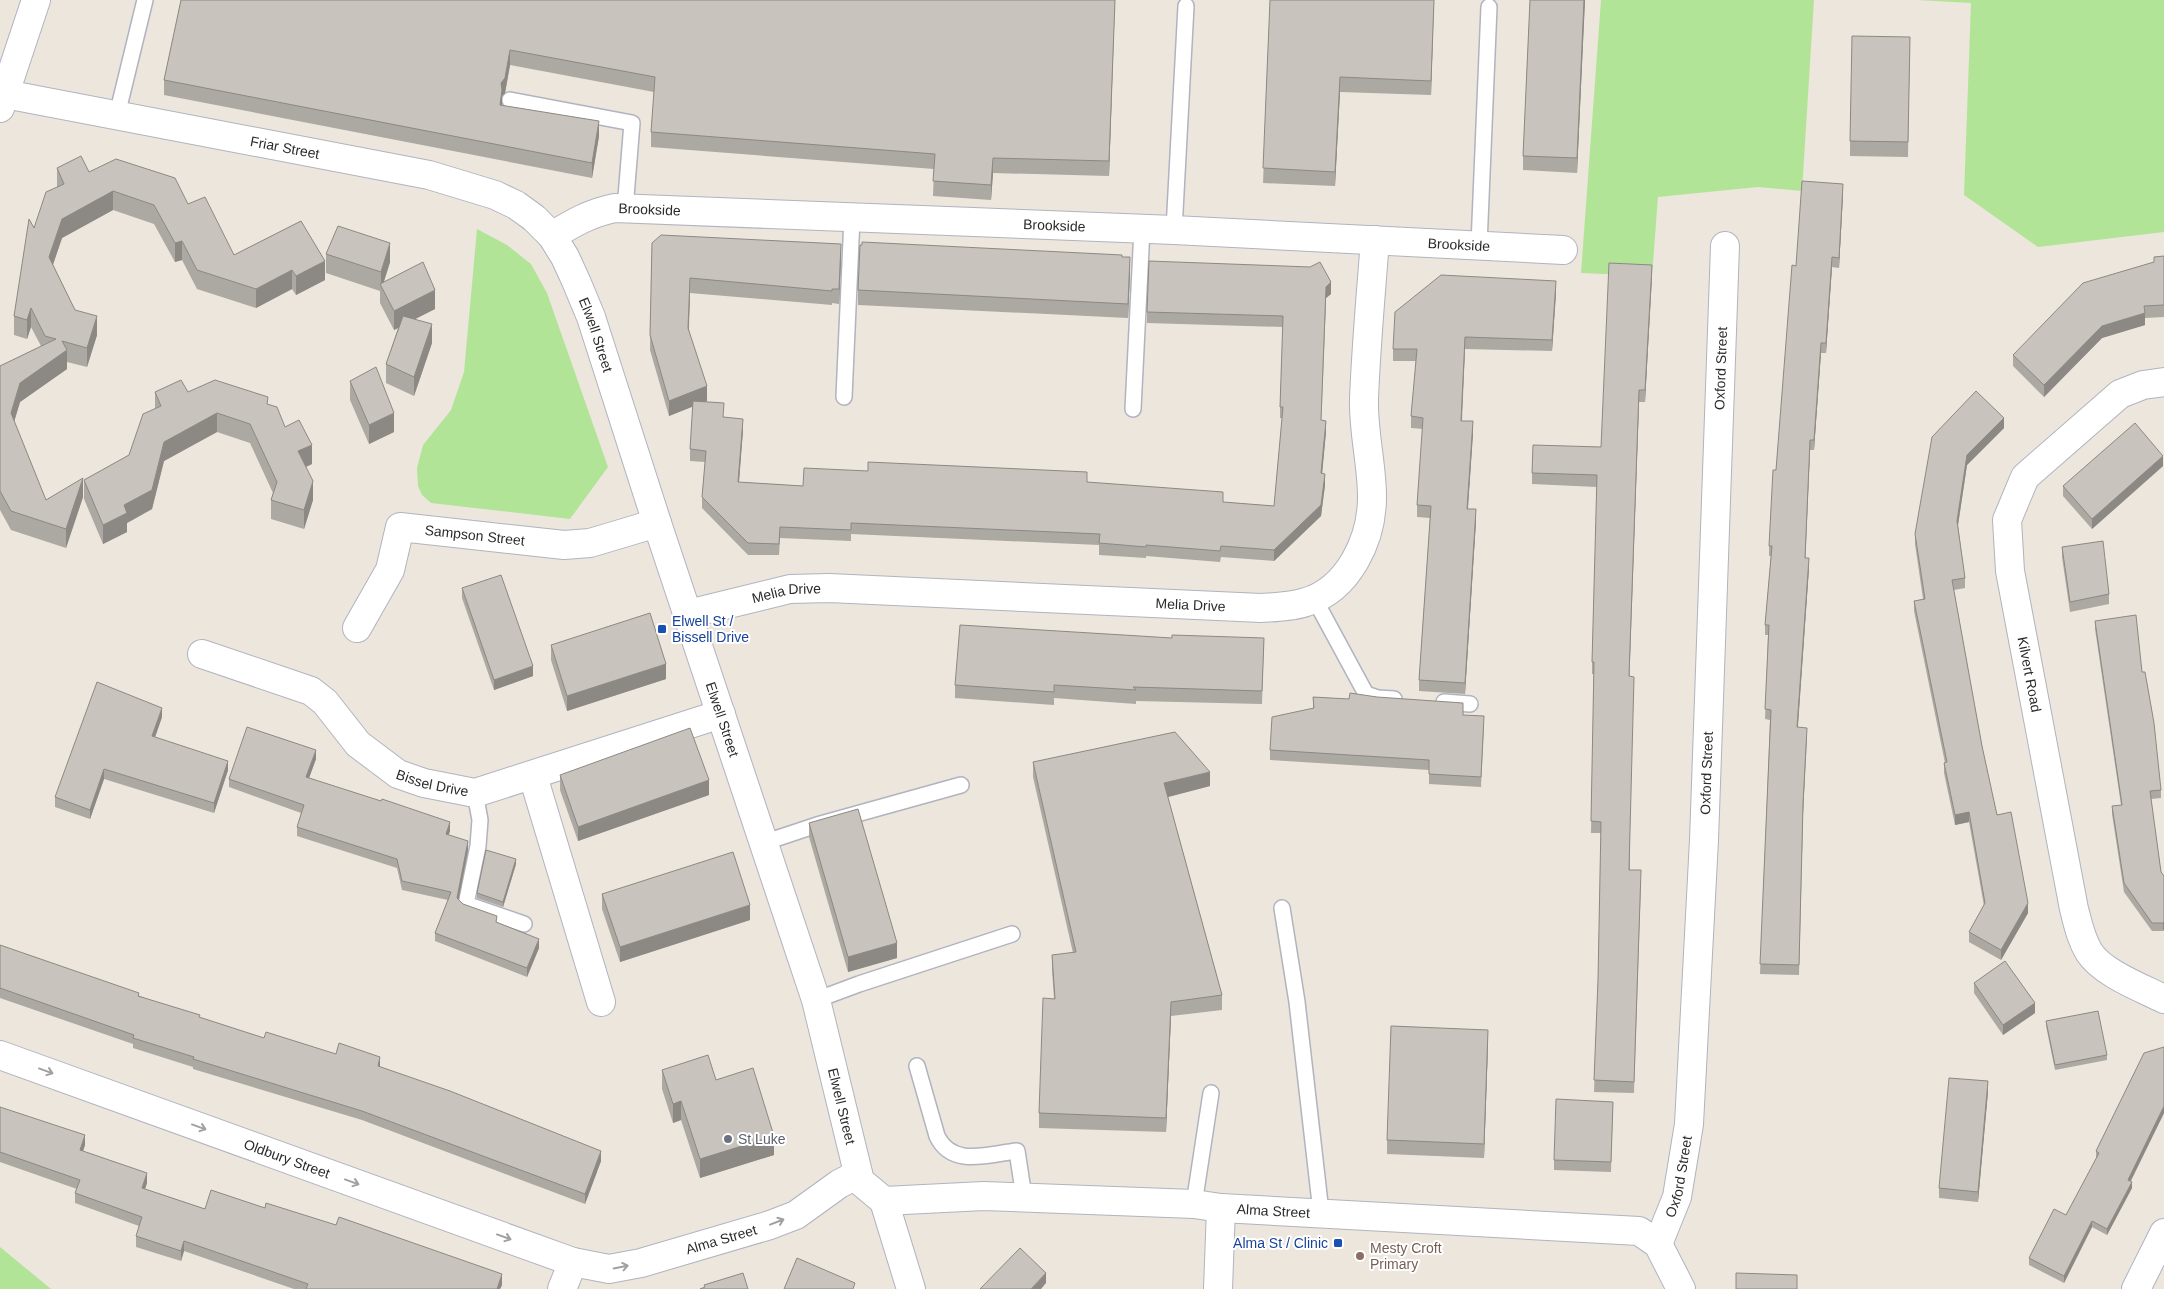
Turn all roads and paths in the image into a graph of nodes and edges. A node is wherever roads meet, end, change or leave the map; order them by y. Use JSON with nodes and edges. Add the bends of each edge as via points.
{"nodes":[{"id":1,"x":36,"y":0,"type":"edge"},
{"id":2,"x":145,"y":0,"type":"edge"},
{"id":3,"x":1186,"y":6,"type":"dead end"},
{"id":4,"x":1489,"y":7,"type":"dead end"},
{"id":5,"x":510,"y":100,"type":"dead end"},
{"id":6,"x":2,"y":101,"type":"edge"},
{"id":7,"x":117,"y":115,"type":"junction"},
{"id":8,"x":625,"y":209,"type":"junction"},
{"id":9,"x":852,"y":218,"type":"junction"},
{"id":10,"x":1142,"y":229,"type":"junction"},
{"id":11,"x":1174,"y":230,"type":"junction"},
{"id":12,"x":552,"y":236,"type":"junction"},
{"id":13,"x":1375,"y":240,"type":"junction"},
{"id":14,"x":1479,"y":245,"type":"junction"},
{"id":15,"x":1725,"y":246,"type":"dead end"},
{"id":16,"x":1563,"y":250,"type":"dead end"},
{"id":17,"x":2164,"y":382,"type":"edge"},
{"id":18,"x":844,"y":397,"type":"dead end"},
{"id":19,"x":1133,"y":409,"type":"dead end"},
{"id":20,"x":657,"y":523,"type":"junction"},
{"id":21,"x":1314,"y":598,"type":"junction"},
{"id":22,"x":688,"y":614,"type":"junction"},
{"id":23,"x":356,"y":628,"type":"dead end"},
{"id":24,"x":202,"y":654,"type":"dead end"},
{"id":25,"x":1405,"y":700,"type":"edge"},
{"id":26,"x":1433,"y":701,"type":"edge"},
{"id":27,"x":1470,"y":704,"type":"dead end"},
{"id":28,"x":721,"y":714,"type":"junction"},
{"id":29,"x":533,"y":776,"type":"junction"},
{"id":30,"x":960,"y":785,"type":"dead end"},
{"id":31,"x":476,"y":793,"type":"junction"},
{"id":32,"x":764,"y":843,"type":"junction"},
{"id":33,"x":1282,"y":908,"type":"dead end"},
{"id":34,"x":524,"y":924,"type":"dead end"},
{"id":35,"x":1012,"y":934,"type":"dead end"},
{"id":36,"x":2164,"y":999,"type":"edge"},
{"id":37,"x":816,"y":1000,"type":"junction"},
{"id":38,"x":601,"y":1002,"type":"dead end"},
{"id":39,"x":0,"y":1055,"type":"edge"},
{"id":40,"x":917,"y":1066,"type":"dead end"},
{"id":41,"x":1211,"y":1093,"type":"dead end"},
{"id":42,"x":858,"y":1174,"type":"junction"},
{"id":43,"x":1024,"y":1197,"type":"junction"},
{"id":44,"x":884,"y":1201,"type":"junction"},
{"id":45,"x":1194,"y":1204,"type":"junction"},
{"id":46,"x":1221,"y":1208,"type":"junction"},
{"id":47,"x":1321,"y":1212,"type":"junction"},
{"id":48,"x":2164,"y":1233,"type":"edge"},
{"id":49,"x":1658,"y":1244,"type":"junction"},
{"id":50,"x":573,"y":1262,"type":"junction"},
{"id":51,"x":562,"y":1289,"type":"edge"},
{"id":52,"x":911,"y":1289,"type":"edge"},
{"id":53,"x":1218,"y":1289,"type":"edge"},
{"id":54,"x":1682,"y":1289,"type":"edge"},
{"id":55,"x":2136,"y":1289,"type":"edge"}],
"edges":[{"from":1,"to":6,"type":"street"},
{"from":2,"to":7,"type":"lane"},
{"from":3,"to":11,"type":"lane"},
{"from":4,"to":14,"type":"lane"},
{"from":5,"to":8,"type":"lane","via":[[632,123]]},
{"from":6,"to":7,"type":"street","name":"Friar Street"},
{"from":7,"to":12,"type":"street","name":"Friar Street","via":[[429,175],[470,186],[516,205]]},
{"from":8,"to":9,"type":"street","name":"Brookside"},
{"from":8,"to":12,"type":"street","name":"Brookside","via":[[594,212]]},
{"from":9,"to":10,"type":"street","name":"Brookside"},
{"from":9,"to":18,"type":"lane"},
{"from":10,"to":11,"type":"street","name":"Brookside"},
{"from":10,"to":19,"type":"lane"},
{"from":11,"to":13,"type":"street","name":"Brookside"},
{"from":12,"to":20,"type":"street","name":"Elwell Street","via":[[566,257],[591,318]]},
{"from":13,"to":14,"type":"street","name":"Brookside"},
{"from":13,"to":21,"type":"street","name":"Melia Drive","via":[[1364,400],[1372,497],[1370,518],[1358,558],[1341,579]]},
{"from":14,"to":16,"type":"street","name":"Brookside"},
{"from":15,"to":49,"type":"street","name":"Oxford Street","via":[[1704,840],[1689,1124],[1677,1198]]},
{"from":17,"to":36,"type":"street","name":"Kilvert Road","via":[[2143,385],[2120,394],[2083,426],[2025,477],[2007,520],[2010,571],[2081,936],[2090,954],[2106,968]]},
{"from":20,"to":22,"type":"street","name":"Elwell Street"},
{"from":20,"to":23,"type":"street","name":"Sampson Street","via":[[590,543],[564,545],[400,527],[390,570]]},
{"from":21,"to":22,"type":"street","name":"Melia Drive","via":[[1307,602],[1261,608],[829,588],[790,589]]},
{"from":21,"to":25,"type":"lane","via":[[1366,694]]},
{"from":22,"to":28,"type":"street","name":"Elwell Street"},
{"from":24,"to":31,"type":"street","name":"Bissel Drive","via":[[311,691],[325,702],[358,744],[398,774],[424,783]]},
{"from":26,"to":27,"type":"lane"},
{"from":28,"to":29,"type":"street","name":"Bissel Drive"},
{"from":28,"to":32,"type":"street","name":"Elwell Street"},
{"from":29,"to":31,"type":"street","name":"Bissel Drive"},
{"from":29,"to":38,"type":"street"},
{"from":30,"to":32,"type":"lane"},
{"from":31,"to":34,"type":"lane","via":[[480,820],[478,846],[466,904]]},
{"from":32,"to":37,"type":"street","name":"Elwell Street"},
{"from":33,"to":47,"type":"lane","via":[[1297,1002]]},
{"from":35,"to":37,"type":"lane"},
{"from":37,"to":42,"type":"street","name":"Elwell Street"},
{"from":39,"to":50,"type":"street","name":"Oldbury Street","one_way":true},
{"from":40,"to":43,"type":"lane","via":[[942,1146],[968,1157],[1017,1151]]},
{"from":41,"to":45,"type":"lane"},
{"from":42,"to":44,"type":"street","name":"Elwell Street","via":[[860,1180]]},
{"from":50,"to":42,"type":"street","name":"Alma Street","one_way":true,"via":[[609,1269],[641,1263],[770,1225],[796,1215]]},
{"from":43,"to":44,"type":"street","name":"Alma Street"},
{"from":43,"to":45,"type":"street","name":"Alma Street"},
{"from":44,"to":52,"type":"street"},
{"from":45,"to":46,"type":"street","name":"Alma Street"},
{"from":46,"to":47,"type":"street","name":"Alma Street"},
{"from":46,"to":53,"type":"street"},
{"from":47,"to":49,"type":"street","name":"Alma Street","via":[[1639,1230]]},
{"from":48,"to":55,"type":"street"},
{"from":49,"to":54,"type":"street"},
{"from":50,"to":51,"type":"street"}]}
